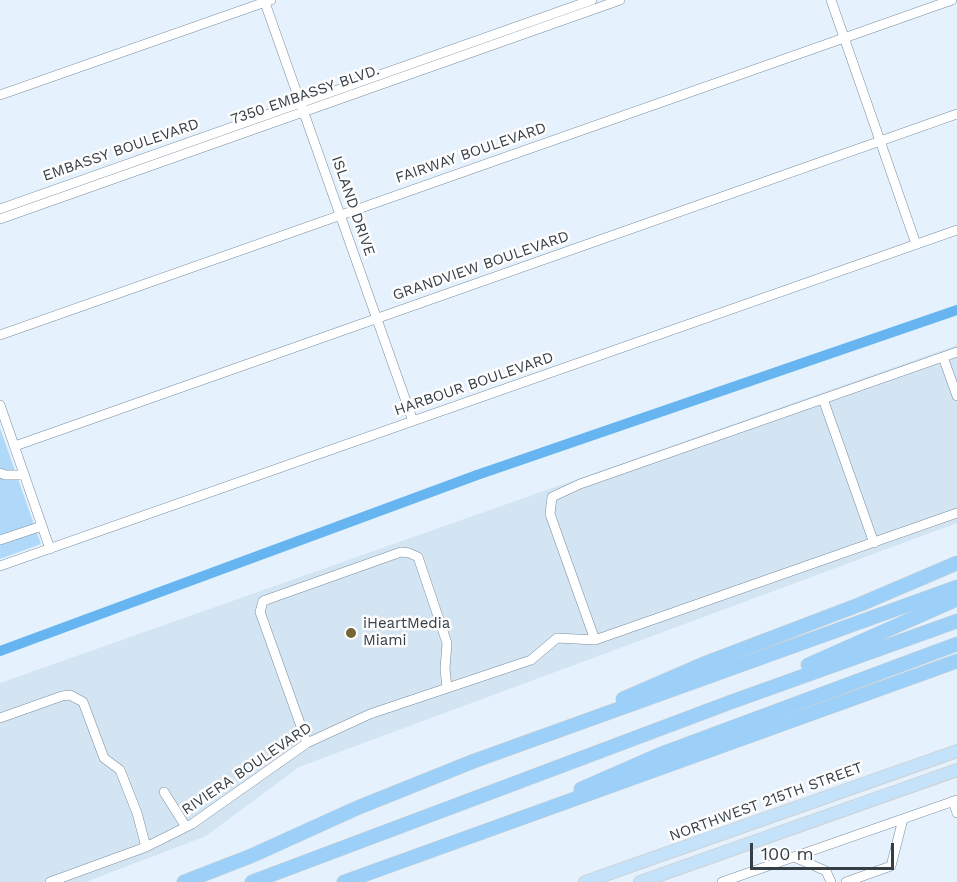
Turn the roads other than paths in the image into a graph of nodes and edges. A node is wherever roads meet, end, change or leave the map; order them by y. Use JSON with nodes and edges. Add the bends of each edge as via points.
{"nodes":[{"id":1,"x":592,"y":0,"type":"edge"},
{"id":2,"x":620,"y":0,"type":"edge"},
{"id":3,"x":831,"y":0,"type":"edge"},
{"id":4,"x":952,"y":0,"type":"edge"},
{"id":5,"x":267,"y":1,"type":"edge"},
{"id":6,"x":844,"y":38,"type":"junction"},
{"id":7,"x":0,"y":95,"type":"edge"},
{"id":8,"x":302,"y":107,"type":"junction"},
{"id":9,"x":957,"y":114,"type":"edge"},
{"id":10,"x":879,"y":142,"type":"junction"},
{"id":11,"x":0,"y":209,"type":"edge"},
{"id":12,"x":340,"y":215,"type":"junction"},
{"id":13,"x":0,"y":219,"type":"edge"},
{"id":14,"x":957,"y":230,"type":"edge"},
{"id":15,"x":916,"y":244,"type":"junction"},
{"id":16,"x":376,"y":319,"type":"junction"},
{"id":17,"x":0,"y":335,"type":"edge"},
{"id":18,"x":957,"y":352,"type":"edge"},
{"id":19,"x":943,"y":357,"type":"junction"},
{"id":20,"x":957,"y":396,"type":"edge"},
{"id":21,"x":823,"y":399,"type":"junction"},
{"id":22,"x":0,"y":405,"type":"edge"},
{"id":23,"x":3,"y":421,"type":"edge"},
{"id":24,"x":413,"y":421,"type":"junction"},
{"id":25,"x":15,"y":447,"type":"junction"},
{"id":26,"x":0,"y":473,"type":"edge"},
{"id":27,"x":24,"y":475,"type":"junction"},
{"id":28,"x":957,"y":513,"type":"edge"},
{"id":29,"x":42,"y":526,"type":"junction"},
{"id":30,"x":0,"y":540,"type":"edge"},
{"id":31,"x":874,"y":543,"type":"junction"},
{"id":32,"x":50,"y":549,"type":"junction"},
{"id":33,"x":957,"y":563,"type":"edge"},
{"id":34,"x":0,"y":566,"type":"edge"},
{"id":35,"x":957,"y":587,"type":"edge"},
{"id":36,"x":957,"y":599,"type":"edge"},
{"id":37,"x":957,"y":621,"type":"edge"},
{"id":38,"x":595,"y":640,"type":"junction"},
{"id":39,"x":957,"y":644,"type":"edge"},
{"id":40,"x":957,"y":661,"type":"edge"},
{"id":41,"x":447,"y":688,"type":"junction"},
{"id":42,"x":731,"y":702,"type":"junction"},
{"id":43,"x":0,"y":718,"type":"edge"},
{"id":44,"x":307,"y":743,"type":"junction"},
{"id":45,"x":957,"y":750,"type":"edge"},
{"id":46,"x":474,"y":761,"type":"junction"},
{"id":47,"x":957,"y":770,"type":"edge"},
{"id":48,"x":164,"y":792,"type":"dead end"},
{"id":49,"x":955,"y":801,"type":"edge"},
{"id":50,"x":957,"y":813,"type":"edge"},
{"id":51,"x":903,"y":819,"type":"junction"},
{"id":52,"x":186,"y":827,"type":"junction"},
{"id":53,"x":483,"y":833,"type":"junction"},
{"id":54,"x":146,"y":847,"type":"junction"},
{"id":55,"x":794,"y":857,"type":"junction"},
{"id":56,"x":50,"y":882,"type":"edge"},
{"id":57,"x":184,"y":882,"type":"edge"},
{"id":58,"x":252,"y":882,"type":"edge"},
{"id":59,"x":344,"y":882,"type":"edge"},
{"id":60,"x":585,"y":882,"type":"edge"},
{"id":61,"x":640,"y":882,"type":"edge"},
{"id":62,"x":722,"y":882,"type":"edge"},
{"id":63,"x":831,"y":882,"type":"edge"},
{"id":64,"x":846,"y":882,"type":"edge"}],
"edges":[{"from":1,"to":8,"type":"street","name":"EMBASSY BOULEVARD"},
{"from":2,"to":8,"type":"street","name":"7350 EMBASSY BLVD."},
{"from":3,"to":6,"type":"street"},
{"from":4,"to":6,"type":"street","name":"FAIRWAY BOULEVARD"},
{"from":5,"to":7,"type":"street"},
{"from":5,"to":8,"type":"street","name":"ISLAND DRIVE"},
{"from":6,"to":10,"type":"street"},
{"from":6,"to":12,"type":"street","name":"FAIRWAY BOULEVARD"},
{"from":8,"to":11,"type":"street","name":"EMBASSY BOULEVARD"},
{"from":8,"to":12,"type":"street","name":"ISLAND DRIVE"},
{"from":8,"to":13,"type":"street","name":"7350 EMBASSY BLVD."},
{"from":9,"to":10,"type":"street","name":"GRANDVIEW BOULEVARD"},
{"from":10,"to":15,"type":"street"},
{"from":10,"to":16,"type":"street","name":"GRANDVIEW BOULEVARD"},
{"from":12,"to":16,"type":"street","name":"ISLAND DRIVE"},
{"from":12,"to":17,"type":"street","name":"FAIRWAY BOULEVARD"},
{"from":14,"to":15,"type":"street","name":"HARBOUR BOULEVARD"},
{"from":15,"to":24,"type":"street","name":"HARBOUR BOULEVARD"},
{"from":16,"to":24,"type":"street","name":"ISLAND DRIVE"},
{"from":16,"to":25,"type":"street","name":"GRANDVIEW BOULEVARD"},
{"from":18,"to":19,"type":"street"},
{"from":19,"to":20,"type":"street"},
{"from":19,"to":21,"type":"street"},
{"from":21,"to":31,"type":"street"},
{"from":21,"to":38,"type":"street","via":[[552,497],[550,513]]},
{"from":22,"to":23,"type":"street"},
{"from":23,"to":25,"type":"street"},
{"from":24,"to":32,"type":"street","name":"HARBOUR BOULEVARD"},
{"from":25,"to":27,"type":"street"},
{"from":26,"to":27,"type":"street"},
{"from":27,"to":29,"type":"street"},
{"from":28,"to":31,"type":"street"},
{"from":29,"to":30,"type":"street"},
{"from":29,"to":32,"type":"street"},
{"from":31,"to":38,"type":"street"},
{"from":32,"to":34,"type":"street","name":"HARBOUR BOULEVARD"},
{"from":33,"to":46,"type":"highway"},
{"from":35,"to":46,"type":"highway"},
{"from":36,"to":42,"type":"highway","via":[[768,680]]},
{"from":37,"to":42,"type":"highway"},
{"from":38,"to":41,"type":"street","name":"RIVIERA BOULEVARD","via":[[557,638],[531,660]]},
{"from":39,"to":53,"type":"highway","via":[[661,754]]},
{"from":40,"to":53,"type":"highway"},
{"from":41,"to":44,"type":"street","name":"RIVIERA BOULEVARD","via":[[370,714]]},
{"from":41,"to":44,"type":"street","via":[[447,643],[418,557],[401,552],[263,601],[260,612]]},
{"from":42,"to":58,"type":"highway"},
{"from":43,"to":54,"type":"street","via":[[62,696],[70,695],[83,702],[104,758],[120,771]]},
{"from":44,"to":52,"type":"street","name":"RIVIERA BOULEVARD"},
{"from":45,"to":60,"type":"main road","name":"NORTHWEST 215TH STREET"},
{"from":46,"to":57,"type":"highway"},
{"from":47,"to":61,"type":"main road"},
{"from":48,"to":52,"type":"street"},
{"from":49,"to":50,"type":"street"},
{"from":49,"to":51,"type":"street"},
{"from":51,"to":55,"type":"street"},
{"from":51,"to":64,"type":"street","via":[[891,866]]},
{"from":52,"to":54,"type":"street","name":"RIVIERA BOULEVARD"},
{"from":53,"to":59,"type":"highway"},
{"from":54,"to":56,"type":"street","name":"RIVIERA BOULEVARD"},
{"from":55,"to":62,"type":"street"},
{"from":55,"to":63,"type":"street","via":[[826,871]]}]}
